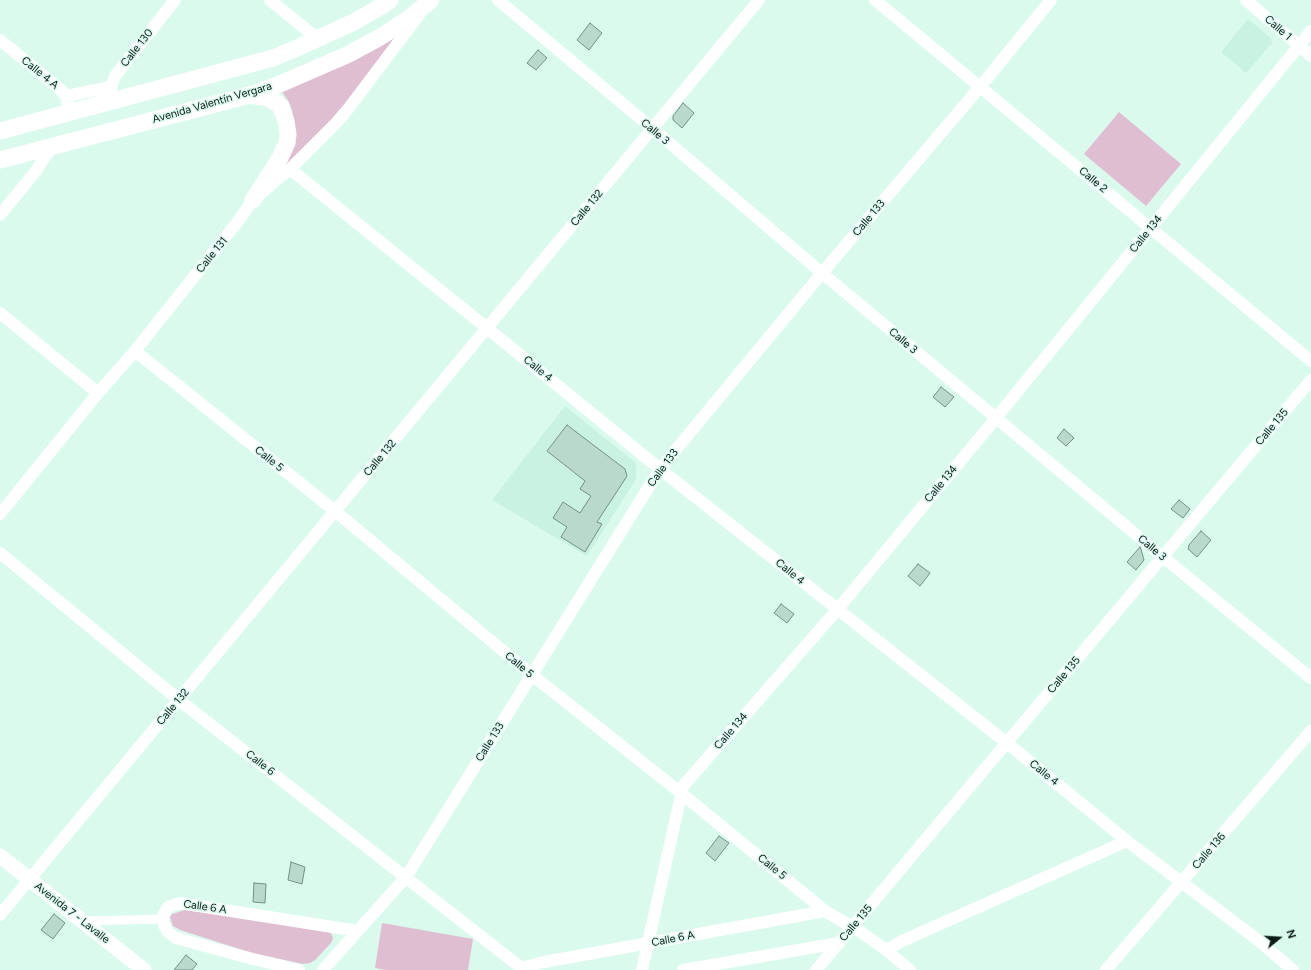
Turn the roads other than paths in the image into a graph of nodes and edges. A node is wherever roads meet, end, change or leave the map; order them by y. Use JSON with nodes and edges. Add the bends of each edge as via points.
{"nodes":[{"id":1,"x":175,"y":0,"type":"edge"},
{"id":2,"x":270,"y":0,"type":"edge"},
{"id":3,"x":390,"y":0,"type":"edge"},
{"id":4,"x":498,"y":0,"type":"edge"},
{"id":5,"x":759,"y":0,"type":"edge"},
{"id":6,"x":875,"y":0,"type":"edge"},
{"id":7,"x":1050,"y":0,"type":"edge"},
{"id":8,"x":1246,"y":0,"type":"edge"},
{"id":9,"x":430,"y":1,"type":"edge"},
{"id":10,"x":1311,"y":31,"type":"edge"},
{"id":11,"x":318,"y":39,"type":"junction"},
{"id":12,"x":0,"y":40,"type":"edge"},
{"id":13,"x":1299,"y":46,"type":"junction"},
{"id":14,"x":1311,"y":56,"type":"edge"},
{"id":15,"x":980,"y":87,"type":"junction"},
{"id":16,"x":112,"y":94,"type":"junction"},
{"id":17,"x":250,"y":95,"type":"junction"},
{"id":18,"x":66,"y":96,"type":"junction"},
{"id":19,"x":70,"y":112,"type":"junction"},
{"id":20,"x":653,"y":129,"type":"junction"},
{"id":21,"x":0,"y":131,"type":"edge"},
{"id":22,"x":51,"y":147,"type":"junction"},
{"id":23,"x":0,"y":160,"type":"edge"},
{"id":24,"x":290,"y":169,"type":"junction"},
{"id":25,"x":253,"y":200,"type":"junction"},
{"id":26,"x":0,"y":215,"type":"edge"},
{"id":27,"x":1150,"y":228,"type":"junction"},
{"id":28,"x":822,"y":273,"type":"junction"},
{"id":29,"x":0,"y":313,"type":"edge"},
{"id":30,"x":488,"y":328,"type":"junction"},
{"id":31,"x":135,"y":351,"type":"junction"},
{"id":32,"x":1311,"y":361,"type":"edge"},
{"id":33,"x":1311,"y":380,"type":"edge"},
{"id":34,"x":98,"y":393,"type":"junction"},
{"id":35,"x":996,"y":418,"type":"junction"},
{"id":36,"x":660,"y":469,"type":"junction"},
{"id":37,"x":335,"y":512,"type":"junction"},
{"id":38,"x":0,"y":514,"type":"edge"},
{"id":39,"x":0,"y":553,"type":"edge"},
{"id":40,"x":1163,"y":557,"type":"junction"},
{"id":41,"x":837,"y":610,"type":"junction"},
{"id":42,"x":532,"y":675,"type":"junction"},
{"id":43,"x":1311,"y":678,"type":"edge"},
{"id":44,"x":179,"y":700,"type":"junction"},
{"id":45,"x":1311,"y":731,"type":"edge"},
{"id":46,"x":1007,"y":743,"type":"junction"},
{"id":47,"x":681,"y":793,"type":"junction"},
{"id":48,"x":1127,"y":841,"type":"junction"},
{"id":49,"x":0,"y":856,"type":"edge"},
{"id":50,"x":406,"y":877,"type":"junction"},
{"id":51,"x":30,"y":880,"type":"junction"},
{"id":52,"x":1182,"y":882,"type":"junction"},
{"id":53,"x":825,"y":911,"type":"junction"},
{"id":54,"x":0,"y":915,"type":"edge"},
{"id":55,"x":163,"y":920,"type":"junction"},
{"id":56,"x":81,"y":921,"type":"junction"},
{"id":57,"x":852,"y":928,"type":"junction"},
{"id":58,"x":358,"y":931,"type":"junction"},
{"id":59,"x":839,"y":943,"type":"junction"},
{"id":60,"x":648,"y":944,"type":"junction"},
{"id":61,"x":886,"y":950,"type":"junction"},
{"id":62,"x":522,"y":969,"type":"edge"},
{"id":63,"x":144,"y":970,"type":"edge"},
{"id":64,"x":299,"y":970,"type":"edge"},
{"id":65,"x":323,"y":970,"type":"edge"},
{"id":66,"x":642,"y":970,"type":"edge"},
{"id":67,"x":683,"y":970,"type":"edge"},
{"id":68,"x":816,"y":970,"type":"edge"},
{"id":69,"x":910,"y":970,"type":"edge"},
{"id":70,"x":1106,"y":970,"type":"edge"},
{"id":71,"x":1294,"y":970,"type":"edge"}],
"edges":[{"from":1,"to":16,"type":"street","name":"Calle 130","via":[[115,76]]},
{"from":2,"to":11,"type":"street"},
{"from":3,"to":11,"type":"main road","via":[[367,15]]},
{"from":4,"to":20,"type":"street","name":"Calle 3"},
{"from":5,"to":20,"type":"street","name":"Calle 132"},
{"from":6,"to":15,"type":"street","name":"Calle 2"},
{"from":7,"to":15,"type":"street","name":"Calle 133"},
{"from":8,"to":13,"type":"street","name":"Calle 1"},
{"from":9,"to":17,"type":"main road","name":"Avenida Valentín Vergara","via":[[411,17],[349,54]]},
{"from":9,"to":24,"type":"street","name":"Calle 131","via":[[348,109]]},
{"from":10,"to":13,"type":"street","name":"Calle 134"},
{"from":11,"to":16,"type":"main road","via":[[255,63]]},
{"from":12,"to":18,"type":"street","name":"Calle 4 A"},
{"from":13,"to":14,"type":"street","name":"Calle 1"},
{"from":13,"to":27,"type":"street","name":"Calle 134"},
{"from":15,"to":27,"type":"street","name":"Calle 2"},
{"from":15,"to":28,"type":"street","name":"Calle 133"},
{"from":16,"to":18,"type":"street"},
{"from":16,"to":19,"type":"main road"},
{"from":17,"to":22,"type":"main road","name":"Avenida Valentín Vergara"},
{"from":17,"to":25,"type":"main road","via":[[268,98],[281,107],[288,134],[280,158]]},
{"from":18,"to":19,"type":"street","name":"Calle 4 A"},
{"from":19,"to":21,"type":"main road"},
{"from":20,"to":28,"type":"street","name":"Calle 3"},
{"from":20,"to":30,"type":"street","name":"Calle 132"},
{"from":22,"to":23,"type":"main road","name":"Avenida Valentín Vergara"},
{"from":22,"to":26,"type":"street","via":[[36,171]]},
{"from":24,"to":25,"type":"street","name":"Calle 131"},
{"from":24,"to":30,"type":"street","name":"Calle 4"},
{"from":25,"to":31,"type":"street","name":"Calle 131"},
{"from":27,"to":32,"type":"street","name":"Calle 2"},
{"from":27,"to":35,"type":"street","name":"Calle 134"},
{"from":28,"to":35,"type":"street","name":"Calle 3"},
{"from":28,"to":36,"type":"street","name":"Calle 133"},
{"from":29,"to":34,"type":"street"},
{"from":30,"to":36,"type":"street","name":"Calle 4"},
{"from":30,"to":37,"type":"street","name":"Calle 132"},
{"from":31,"to":34,"type":"street","name":"Calle 131"},
{"from":31,"to":37,"type":"street","name":"Calle 5"},
{"from":33,"to":40,"type":"street","name":"Calle 135"},
{"from":34,"to":38,"type":"street","name":"Calle 131"},
{"from":35,"to":40,"type":"street","name":"Calle 3"},
{"from":35,"to":41,"type":"street","name":"Calle 134"},
{"from":36,"to":41,"type":"street","name":"Calle 4"},
{"from":36,"to":42,"type":"street","name":"Calle 133"},
{"from":37,"to":42,"type":"street","name":"Calle 5"},
{"from":37,"to":44,"type":"street","name":"Calle 132"},
{"from":39,"to":44,"type":"street","name":"Calle 6"},
{"from":40,"to":43,"type":"street","name":"Calle 3"},
{"from":40,"to":46,"type":"street","name":"Calle 135"},
{"from":41,"to":46,"type":"street","name":"Calle 4"},
{"from":41,"to":47,"type":"street","name":"Calle 134","via":[[684,786]]},
{"from":42,"to":47,"type":"street","name":"Calle 5"},
{"from":42,"to":50,"type":"street","name":"Calle 133"},
{"from":44,"to":50,"type":"street","name":"Calle 6"},
{"from":44,"to":51,"type":"street","name":"Calle 132"},
{"from":45,"to":52,"type":"street","name":"Calle 136"},
{"from":46,"to":48,"type":"street","name":"Calle 4"},
{"from":46,"to":57,"type":"street","name":"Calle 135"},
{"from":47,"to":53,"type":"street","name":"Calle 5"},
{"from":47,"to":60,"type":"street","name":"Calle 134"},
{"from":48,"to":52,"type":"street","name":"Calle 4"},
{"from":48,"to":61,"type":"street"},
{"from":49,"to":51,"type":"street","name":"Avenida 7 - Lavalle"},
{"from":50,"to":58,"type":"street","name":"Calle 133"},
{"from":50,"to":62,"type":"street","name":"Calle 6"},
{"from":51,"to":54,"type":"street","name":"Calle 132"},
{"from":51,"to":56,"type":"street","name":"Avenida 7 - Lavalle"},
{"from":52,"to":70,"type":"street","name":"Calle 136"},
{"from":52,"to":71,"type":"street","name":"Calle 4"},
{"from":53,"to":57,"type":"street","name":"Calle 5"},
{"from":53,"to":60,"type":"street","name":"Calle 6 A"},
{"from":55,"to":56,"type":"street"},
{"from":55,"to":58,"type":"street","name":"Calle 6 A","via":[[168,907],[180,903]]},
{"from":55,"to":64,"type":"street","via":[[168,932],[176,938]]},
{"from":56,"to":63,"type":"street","name":"Avenida 7 - Lavalle"},
{"from":57,"to":59,"type":"street","name":"Calle 135"},
{"from":57,"to":61,"type":"street","name":"Calle 5"},
{"from":58,"to":65,"type":"street","name":"Calle 133"},
{"from":59,"to":67,"type":"street"},
{"from":59,"to":68,"type":"street","name":"Calle 135"},
{"from":60,"to":62,"type":"street","name":"Calle 6 A","via":[[544,962]]},
{"from":60,"to":66,"type":"street","name":"Calle 134"},
{"from":61,"to":69,"type":"street","name":"Calle 5"}]}
